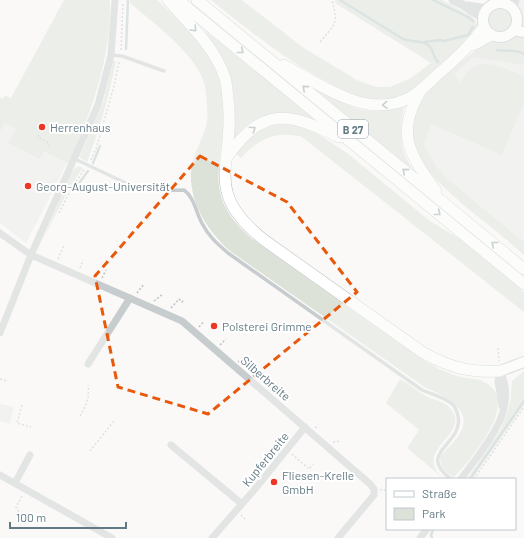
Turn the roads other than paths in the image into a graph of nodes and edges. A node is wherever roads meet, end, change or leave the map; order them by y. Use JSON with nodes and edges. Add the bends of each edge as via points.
{"nodes":[{"id":1,"x":115,"y":0,"type":"edge"},
{"id":2,"x":168,"y":0,"type":"edge"},
{"id":3,"x":178,"y":0,"type":"edge"},
{"id":4,"x":197,"y":0,"type":"edge"},
{"id":5,"x":453,"y":0,"type":"edge"},
{"id":6,"x":514,"y":9,"type":"edge"},
{"id":7,"x":486,"y":22,"type":"junction"},
{"id":8,"x":519,"y":31,"type":"edge"},
{"id":9,"x":261,"y":52,"type":"junction"},
{"id":10,"x":111,"y":56,"type":"junction"},
{"id":11,"x":164,"y":72,"type":"dead end"},
{"id":12,"x":420,"y":91,"type":"junction"},
{"id":13,"x":353,"y":144,"type":"junction"},
{"id":14,"x":227,"y":158,"type":"junction"},
{"id":15,"x":75,"y":159,"type":"junction"},
{"id":16,"x":446,"y":205,"type":"junction"},
{"id":17,"x":0,"y":232,"type":"edge"},
{"id":18,"x":31,"y":254,"type":"junction"},
{"id":19,"x":524,"y":269,"type":"edge"},
{"id":20,"x":524,"y":284,"type":"edge"},
{"id":21,"x":132,"y":299,"type":"junction"},
{"id":22,"x":0,"y":333,"type":"edge"},
{"id":23,"x":524,"y":362,"type":"edge"},
{"id":24,"x":88,"y":364,"type":"dead end"},
{"id":25,"x":500,"y":371,"type":"junction"},
{"id":26,"x":305,"y":427,"type":"junction"},
{"id":27,"x":170,"y":445,"type":"dead end"},
{"id":28,"x":30,"y":455,"type":"dead end"},
{"id":29,"x":0,"y":475,"type":"edge"},
{"id":30,"x":450,"y":478,"type":"edge"},
{"id":31,"x":463,"y":478,"type":"edge"},
{"id":32,"x":15,"y":483,"type":"junction"},
{"id":33,"x":242,"y":504,"type":"junction"},
{"id":34,"x":426,"y":530,"type":"edge"},
{"id":35,"x":112,"y":538,"type":"edge"},
{"id":36,"x":212,"y":538,"type":"edge"},
{"id":37,"x":338,"y":538,"type":"edge"},
{"id":38,"x":420,"y":538,"type":"edge"}],
"edges":[{"from":1,"to":10,"type":"street"},
{"from":2,"to":14,"type":"highway","one_way":true,"via":[[200,35],[213,53],[226,79],[230,111]]},
{"from":3,"to":13,"type":"highway","number":"B 27","one_way":true},
{"from":4,"to":9,"type":"highway","number":"B 27"},
{"from":5,"to":7,"type":"street"},
{"from":6,"to":7,"type":"main road","via":[[495,4]]},
{"from":6,"to":8,"type":"main road"},
{"from":7,"to":8,"type":"main road","via":[[504,37]]},
{"from":7,"to":12,"type":"highway","via":[[469,48]]},
{"from":12,"to":9,"type":"highway","one_way":true,"via":[[395,104],[365,104],[334,92]]},
{"from":16,"to":9,"type":"highway","number":"B 27","one_way":true},
{"from":10,"to":11,"type":"lane","via":[[122,56]]},
{"from":10,"to":15,"type":"street","via":[[98,105]]},
{"from":12,"to":16,"type":"highway","via":[[408,119],[408,142],[413,159]]},
{"from":14,"to":13,"type":"highway","one_way":true,"via":[[249,131],[271,120],[285,118],[303,120]]},
{"from":13,"to":20,"type":"highway","number":"B 27","one_way":true},
{"from":14,"to":25,"type":"highway","via":[[224,181],[232,206],[242,221],[264,240],[437,361],[472,372]]},
{"from":15,"to":18,"type":"street"},
{"from":15,"to":30,"type":"lane","via":[[136,188],[150,191],[184,190],[192,198],[208,233],[228,253],[422,390],[450,402],[457,410],[458,425],[454,435],[439,453],[437,463],[442,472]]},
{"from":19,"to":16,"type":"highway","number":"B 27","one_way":true},
{"from":17,"to":18,"type":"street","name":"Silberbreite"},
{"from":18,"to":21,"type":"street","name":"Silberbreite"},
{"from":18,"to":22,"type":"street"},
{"from":21,"to":24,"type":"street"},
{"from":21,"to":26,"type":"street","name":"Silberbreite","via":[[188,325]]},
{"from":23,"to":25,"type":"main road"},
{"from":25,"to":31,"type":"street","via":[[498,382],[502,407],[499,422]]},
{"from":26,"to":33,"type":"street","name":"Kupferbreite"},
{"from":26,"to":37,"type":"street","name":"Silberbreite","via":[[370,484],[375,492]]},
{"from":27,"to":33,"type":"street","name":"Kupferbreite"},
{"from":28,"to":32,"type":"street"},
{"from":29,"to":32,"type":"street"},
{"from":32,"to":35,"type":"street"},
{"from":33,"to":36,"type":"street","name":"Kupferbreite"},
{"from":34,"to":38,"type":"street"}]}
